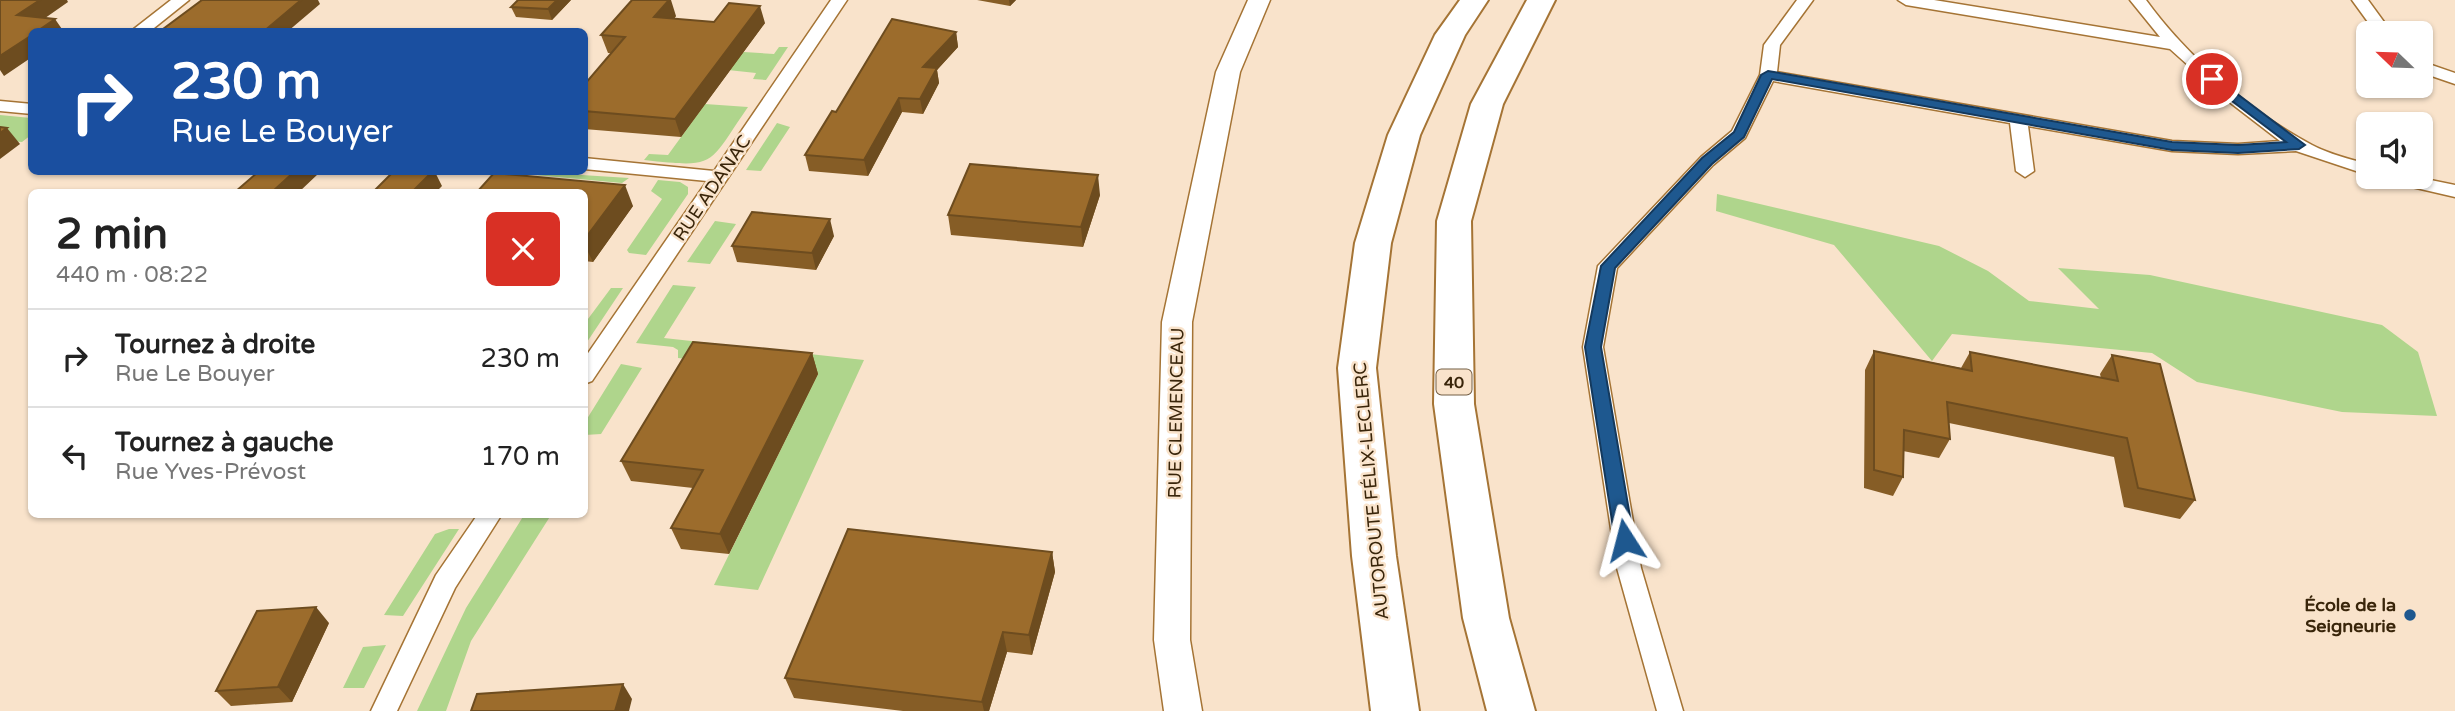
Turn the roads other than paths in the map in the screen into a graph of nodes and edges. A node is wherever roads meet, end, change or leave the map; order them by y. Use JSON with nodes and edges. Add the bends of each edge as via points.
{"nodes":[{"id":1,"x":181,"y":0,"type":"edge"},
{"id":2,"x":839,"y":0,"type":"edge"},
{"id":3,"x":1259,"y":0,"type":"edge"},
{"id":4,"x":1475,"y":0,"type":"edge"},
{"id":5,"x":1541,"y":0,"type":"edge"},
{"id":6,"x":1805,"y":0,"type":"edge"},
{"id":7,"x":1906,"y":0,"type":"edge"},
{"id":8,"x":2138,"y":0,"type":"edge"},
{"id":9,"x":2360,"y":0,"type":"edge"},
{"id":10,"x":2375,"y":21,"type":"edge"},
{"id":11,"x":143,"y":28,"type":"edge"},
{"id":12,"x":2176,"y":45,"type":"junction"},
{"id":13,"x":2433,"y":71,"type":"edge"},
{"id":14,"x":1768,"y":75,"type":"junction"},
{"id":15,"x":2455,"y":79,"type":"edge"},
{"id":16,"x":0,"y":106,"type":"edge"},
{"id":17,"x":28,"y":109,"type":"edge"},
{"id":18,"x":2018,"y":120,"type":"junction"},
{"id":19,"x":2299,"y":145,"type":"junction"},
{"id":20,"x":588,"y":163,"type":"edge"},
{"id":21,"x":2356,"y":166,"type":"edge"},
{"id":22,"x":2025,"y":171,"type":"dead end"},
{"id":23,"x":720,"y":177,"type":"junction"},
{"id":24,"x":2433,"y":186,"type":"edge"},
{"id":25,"x":2455,"y":191,"type":"edge"},
{"id":26,"x":588,"y":370,"type":"edge"},
{"id":27,"x":488,"y":518,"type":"edge"},
{"id":28,"x":384,"y":711,"type":"edge"},
{"id":29,"x":1183,"y":711,"type":"edge"},
{"id":30,"x":1395,"y":711,"type":"edge"},
{"id":31,"x":1511,"y":711,"type":"edge"},
{"id":32,"x":1670,"y":711,"type":"edge"}],
"edges":[{"from":1,"to":11,"type":"street"},
{"from":2,"to":23,"type":"street","name":"RUE ADANAC"},
{"from":3,"to":29,"type":"street","name":"RUE CLEMENCEAU","via":[[1228,72],[1177,322],[1172,640]]},
{"from":4,"to":30,"type":"highway","name":"AUTOROUTE FÉLIX-LECLERC","via":[[1450,35],[1404,135],[1373,243],[1357,368],[1374,556]]},
{"from":5,"to":31,"type":"highway","number":"40","via":[[1487,104],[1454,221],[1454,404],[1486,618]]},
{"from":6,"to":14,"type":"street","via":[[1772,45]]},
{"from":7,"to":12,"type":"street"},
{"from":8,"to":12,"type":"street"},
{"from":9,"to":10,"type":"street"},
{"from":12,"to":19,"type":"street","via":[[2212,79]]},
{"from":13,"to":15,"type":"street"},
{"from":14,"to":18,"type":"street"},
{"from":14,"to":32,"type":"street","via":[[1739,134],[1707,161],[1608,266],[1593,347],[1629,568]]},
{"from":16,"to":17,"type":"street"},
{"from":18,"to":19,"type":"street","via":[[2172,146],[2238,149]]},
{"from":18,"to":22,"type":"street"},
{"from":19,"to":21,"type":"street"},
{"from":20,"to":23,"type":"street"},
{"from":23,"to":26,"type":"street","name":"RUE ADANAC"},
{"from":24,"to":25,"type":"street"},
{"from":27,"to":28,"type":"street","via":[[445,582]]}]}
